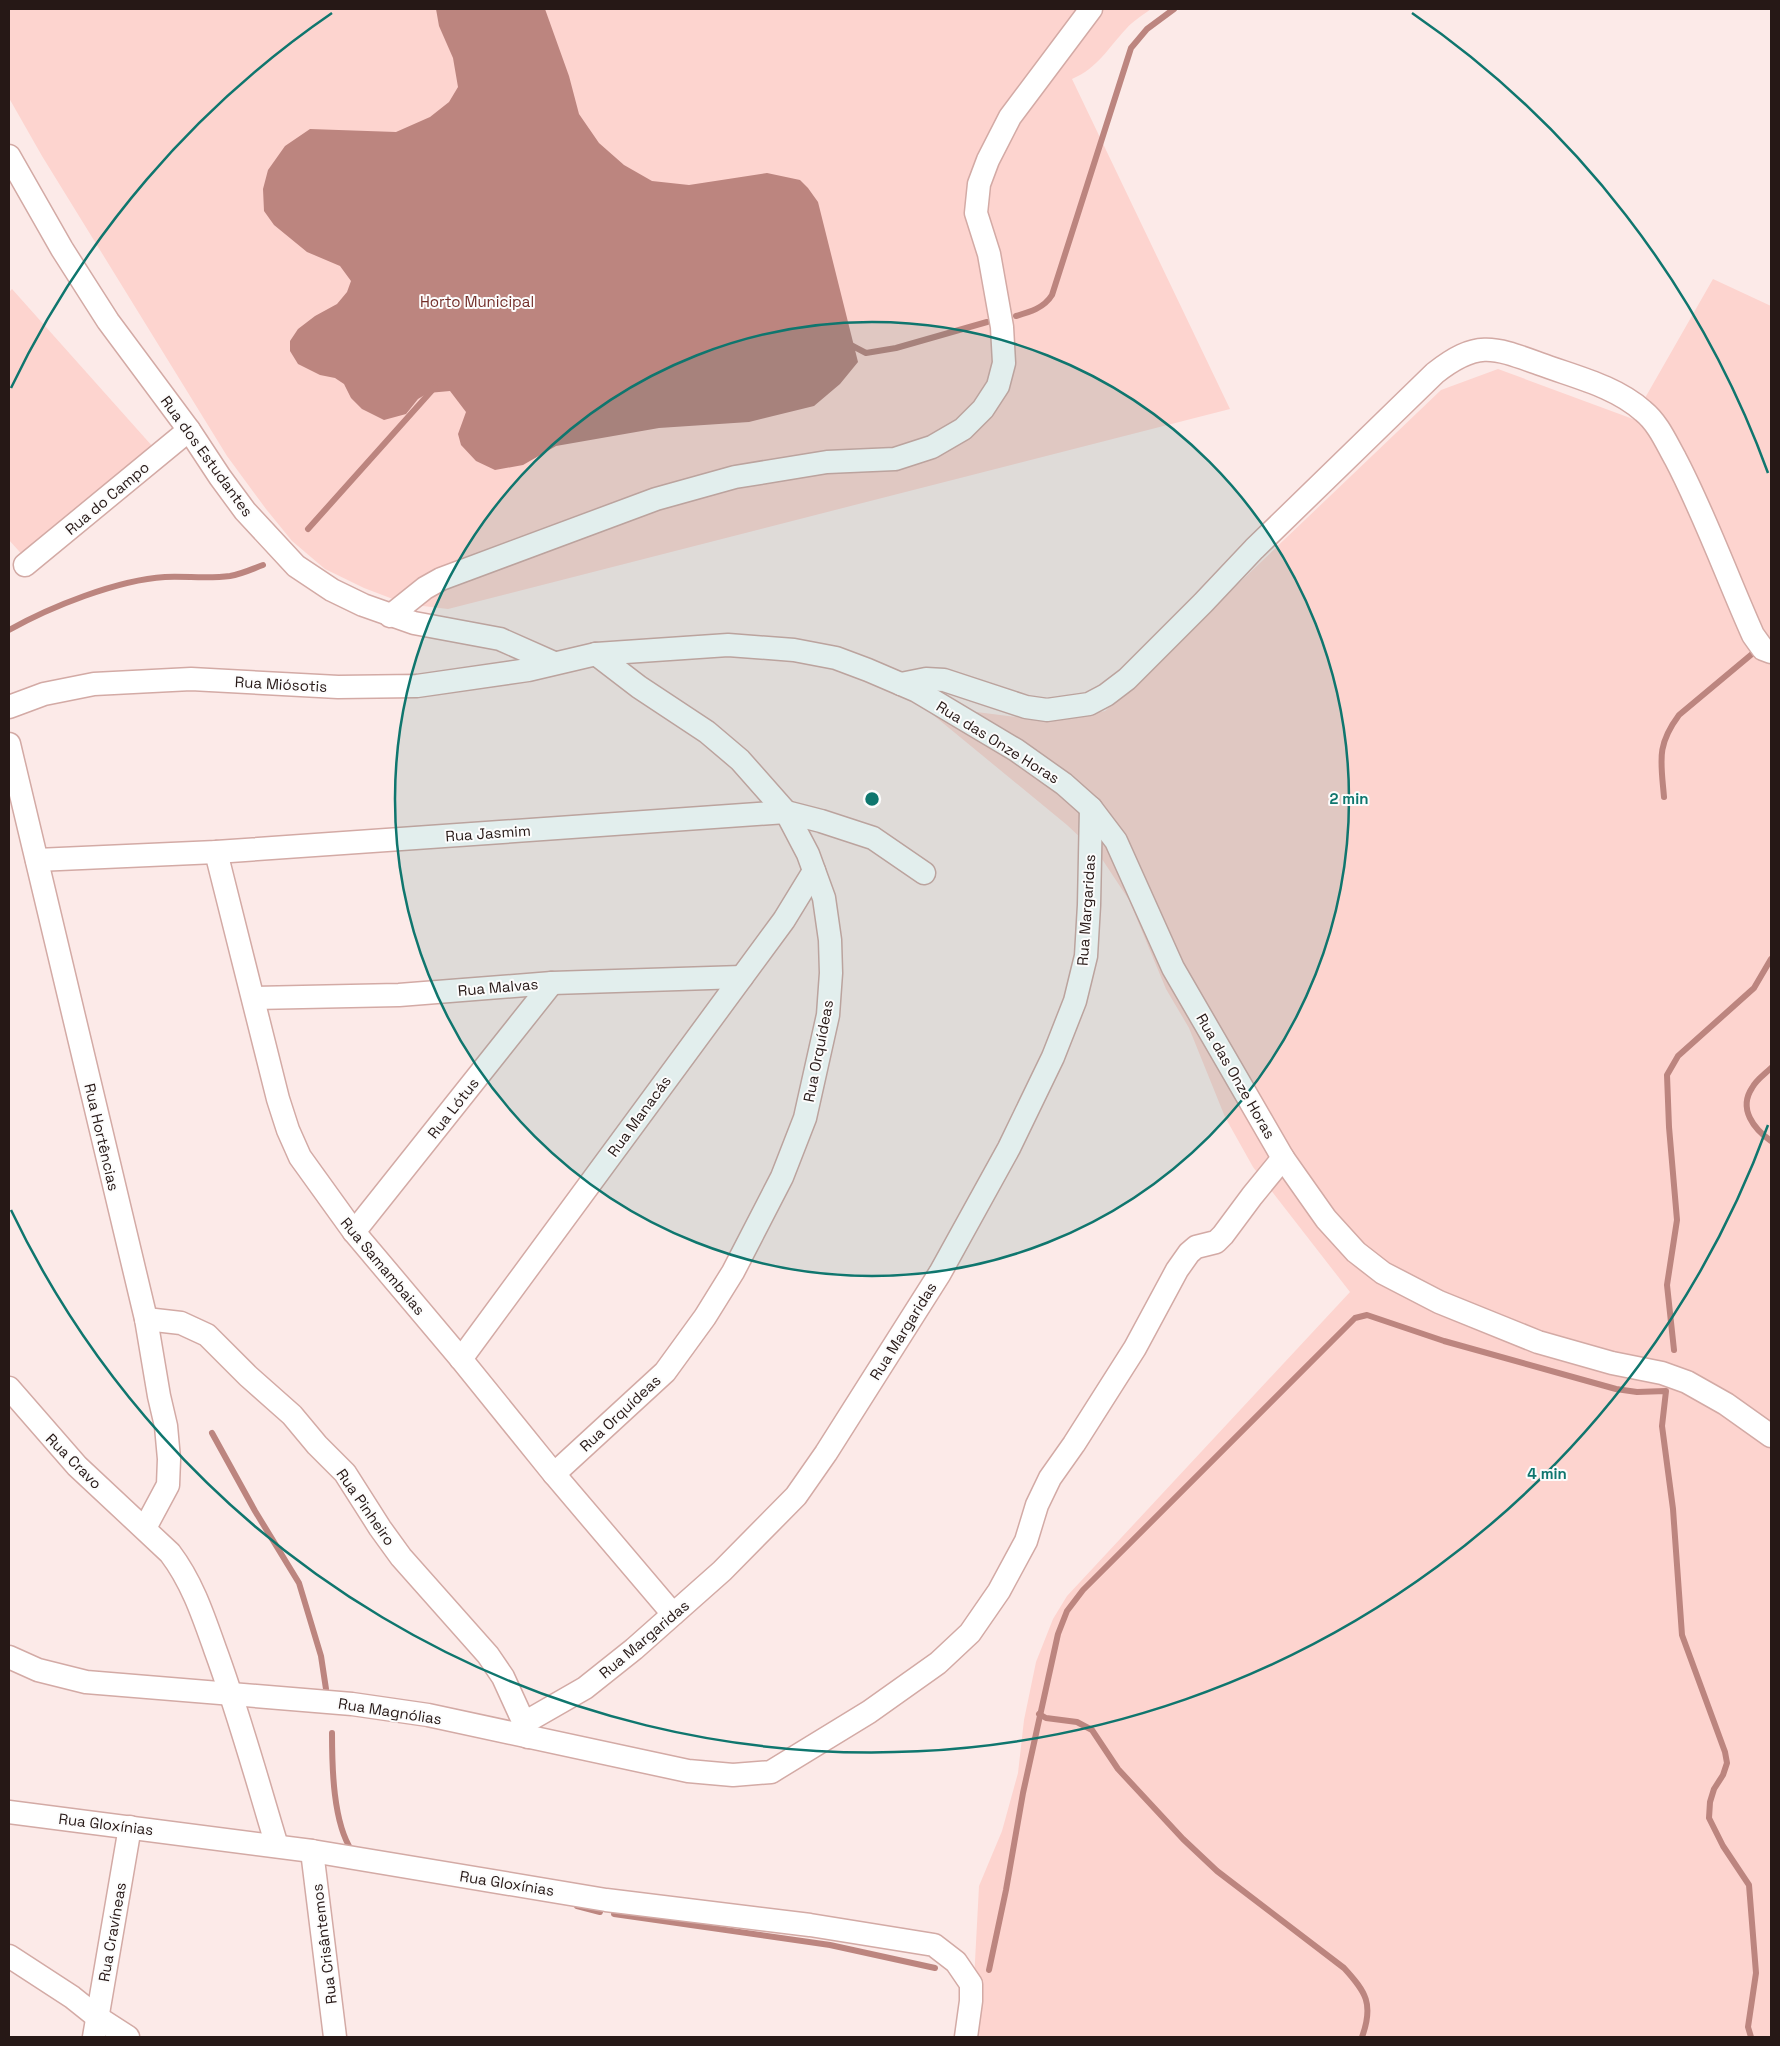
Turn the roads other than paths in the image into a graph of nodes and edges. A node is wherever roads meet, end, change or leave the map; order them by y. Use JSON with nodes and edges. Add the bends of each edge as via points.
{"nodes":[{"id":1,"x":1091,"y":9,"type":"edge"},
{"id":2,"x":9,"y":156,"type":"edge"},
{"id":3,"x":189,"y":430,"type":"junction"},
{"id":4,"x":25,"y":566,"type":"dead end"},
{"id":5,"x":390,"y":616,"type":"junction"},
{"id":6,"x":1771,"y":652,"type":"edge"},
{"id":7,"x":596,"y":654,"type":"junction"},
{"id":8,"x":554,"y":663,"type":"junction"},
{"id":9,"x":901,"y":684,"type":"junction"},
{"id":10,"x":9,"y":707,"type":"edge"},
{"id":11,"x":9,"y":744,"type":"edge"},
{"id":12,"x":1091,"y":808,"type":"junction"},
{"id":13,"x":786,"y":812,"type":"junction"},
{"id":14,"x":216,"y":852,"type":"junction"},
{"id":15,"x":37,"y":860,"type":"junction"},
{"id":16,"x":814,"y":871,"type":"junction"},
{"id":17,"x":924,"y":873,"type":"dead end"},
{"id":18,"x":742,"y":976,"type":"junction"},
{"id":19,"x":552,"y":983,"type":"junction"},
{"id":20,"x":254,"y":998,"type":"junction"},
{"id":21,"x":1283,"y":1158,"type":"junction"},
{"id":22,"x":354,"y":1232,"type":"junction"},
{"id":23,"x":146,"y":1319,"type":"junction"},
{"id":24,"x":461,"y":1359,"type":"junction"},
{"id":25,"x":9,"y":1388,"type":"edge"},
{"id":26,"x":1771,"y":1436,"type":"edge"},
{"id":27,"x":554,"y":1474,"type":"junction"},
{"id":28,"x":145,"y":1528,"type":"junction"},
{"id":29,"x":673,"y":1614,"type":"junction"},
{"id":30,"x":9,"y":1657,"type":"edge"},
{"id":31,"x":231,"y":1694,"type":"junction"},
{"id":32,"x":526,"y":1730,"type":"junction"},
{"id":33,"x":9,"y":1812,"type":"edge"},
{"id":34,"x":130,"y":1827,"type":"junction"},
{"id":35,"x":276,"y":1846,"type":"junction"},
{"id":36,"x":312,"y":1851,"type":"junction"},
{"id":37,"x":9,"y":1956,"type":"edge"},
{"id":38,"x":96,"y":2027,"type":"edge"},
{"id":39,"x":128,"y":2037,"type":"edge"},
{"id":40,"x":335,"y":2037,"type":"edge"},
{"id":41,"x":966,"y":2037,"type":"edge"}],
"edges":[{"from":1,"to":5,"type":"street","via":[[1010,117],[979,184],[976,212],[989,254],[1002,328],[1004,363],[998,386],[983,409],[963,429],[932,447],[895,459],[827,462],[781,469],[735,477],[656,499],[441,579]]},
{"from":2,"to":3,"type":"street","name":"Rua dos Estudantes","via":[[108,321]]},
{"from":3,"to":4,"type":"street","name":"Rua do Campo"},
{"from":3,"to":5,"type":"street","name":"Rua dos Estudantes","via":[[244,511],[296,566],[332,590]]},
{"from":5,"to":8,"type":"street","name":"Rua dos Estudantes","via":[[500,639]]},
{"from":6,"to":9,"type":"street","via":[[1763,649],[1753,636],[1691,489],[1645,412],[1606,388],[1523,357],[1488,349],[1470,351],[1454,358],[1436,373],[1254,549],[1127,679],[1106,696],[1089,704],[1047,710],[1026,707],[944,680]]},
{"from":7,"to":8,"type":"street"},
{"from":7,"to":9,"type":"street","name":"Rua das Onze Horas","via":[[728,645],[794,650],[836,658]]},
{"from":7,"to":13,"type":"street","name":"Rua Orquídeas","via":[[707,732],[740,760]]},
{"from":8,"to":10,"type":"street","name":"Rua Miósotis","via":[[499,675],[417,686],[338,687],[191,679],[94,684],[44,694]]},
{"from":9,"to":12,"type":"street","name":"Rua das Onze Horas","via":[[1016,750]]},
{"from":11,"to":15,"type":"street","name":"Rua Hortências"},
{"from":12,"to":21,"type":"street","name":"Rua das Onze Horas","via":[[1116,841],[1173,968]]},
{"from":12,"to":29,"type":"street","name":"Rua Margaridas","via":[[1086,956],[1075,1001],[1053,1057],[1009,1148],[940,1273],[796,1496],[722,1571]]},
{"from":13,"to":14,"type":"street","name":"Rua Jasmim"},
{"from":13,"to":16,"type":"street","name":"Rua Orquídeas"},
{"from":13,"to":17,"type":"street","name":"Rua Jasmim","via":[[874,838]]},
{"from":14,"to":15,"type":"street","name":"Rua Jasmim"},
{"from":14,"to":20,"type":"street","name":"Rua Samambaias"},
{"from":15,"to":23,"type":"street","name":"Rua Hortências"},
{"from":16,"to":18,"type":"street","name":"Rua Manacás","via":[[784,920]]},
{"from":16,"to":27,"type":"street","name":"Rua Orquídeas","via":[[824,898],[830,940],[832,974],[828,1015],[805,1118],[782,1176],[733,1272],[684,1348],[658,1378]]},
{"from":18,"to":19,"type":"street","name":"Rua Malvas"},
{"from":18,"to":24,"type":"street","name":"Rua Manacás"},
{"from":19,"to":20,"type":"street","name":"Rua Malvas","via":[[399,995]]},
{"from":19,"to":22,"type":"street","name":"Rua Lótus"},
{"from":20,"to":22,"type":"street","name":"Rua Samambaias","via":[[288,1130],[300,1156]]},
{"from":21,"to":26,"type":"street","name":"Rua das Onze Horas","via":[[1326,1219],[1356,1252],[1383,1273],[1439,1302],[1538,1342],[1687,1382],[1726,1404]]},
{"from":21,"to":32,"type":"street","name":"Rua Magnólias","via":[[1223,1235],[1216,1242],[1196,1247],[1177,1270],[1135,1348],[1050,1478],[1036,1505],[1026,1542],[999,1591],[970,1633],[938,1663],[813,1748],[771,1772],[733,1775],[688,1771]]},
{"from":22,"to":24,"type":"street","name":"Rua Samambaias"},
{"from":23,"to":28,"type":"street","name":"Rua Hortências","via":[[169,1459],[168,1485]]},
{"from":23,"to":32,"type":"street","name":"Rua Pinheiro","via":[[181,1323],[207,1335],[292,1415],[345,1473],[401,1557],[488,1655],[503,1677]]},
{"from":24,"to":27,"type":"street","name":"Rua Samambaias"},
{"from":25,"to":28,"type":"street","name":"Rua Cravo","via":[[77,1466]]},
{"from":27,"to":29,"type":"street","name":"Rua Samambaias"},
{"from":28,"to":31,"type":"street","name":"Rua Cravo","via":[[170,1553],[192,1588]]},
{"from":29,"to":32,"type":"street","name":"Rua Margaridas","via":[[585,1688]]},
{"from":30,"to":31,"type":"street","name":"Rua Magnólias","via":[[38,1670],[86,1682]]},
{"from":31,"to":32,"type":"street","name":"Rua Magnólias","via":[[361,1705]]},
{"from":31,"to":35,"type":"street","name":"Rua Cravo"},
{"from":33,"to":34,"type":"street","name":"Rua Gloxínias"},
{"from":34,"to":35,"type":"street","name":"Rua Gloxínias"},
{"from":34,"to":38,"type":"street","name":"Rua Cravíneas"},
{"from":35,"to":36,"type":"street","name":"Rua Gloxínias"},
{"from":36,"to":40,"type":"street","name":"Rua Crisântemos"},
{"from":36,"to":41,"type":"street","name":"Rua Gloxínias","via":[[606,1900],[934,1945],[956,1962],[972,1984]]},
{"from":37,"to":38,"type":"street","via":[[72,1997]]},
{"from":38,"to":39,"type":"street"}]}
